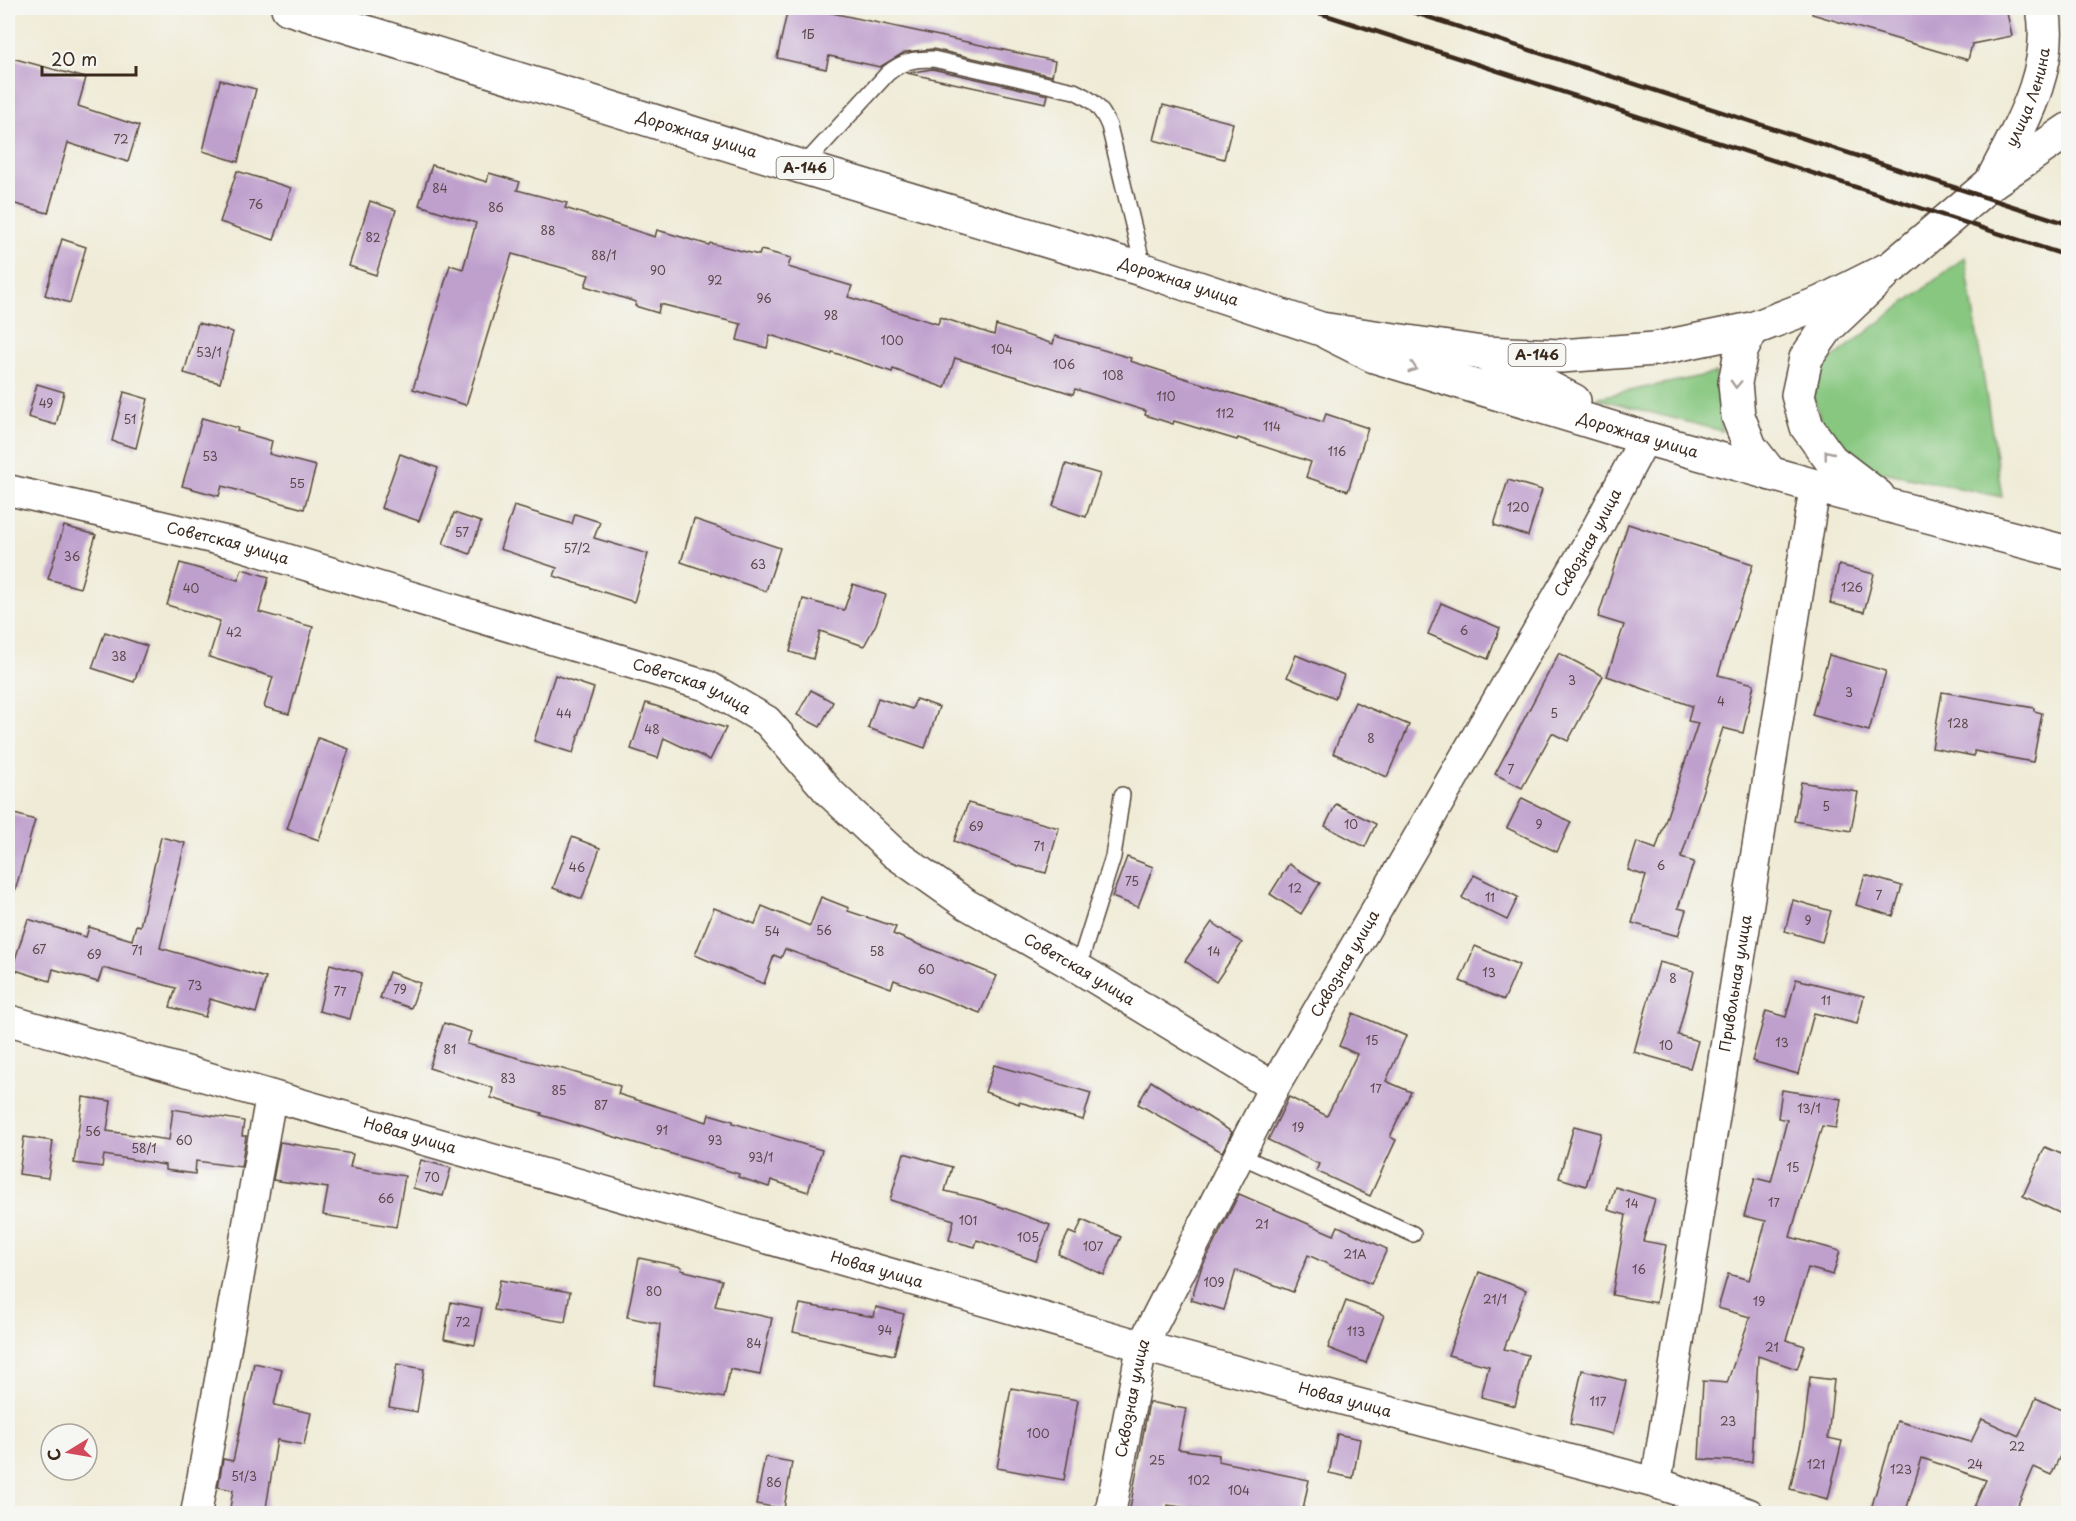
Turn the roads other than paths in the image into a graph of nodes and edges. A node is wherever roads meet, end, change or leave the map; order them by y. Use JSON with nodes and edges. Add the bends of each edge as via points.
{"nodes":[{"id":1,"x":288,"y":8,"type":"edge"},
{"id":2,"x":2043,"y":8,"type":"edge"},
{"id":3,"x":2068,"y":130,"type":"edge"},
{"id":4,"x":802,"y":167,"type":"junction"},
{"id":5,"x":1991,"y":183,"type":"junction"},
{"id":6,"x":1892,"y":267,"type":"junction"},
{"id":7,"x":1144,"y":270,"type":"junction"},
{"id":8,"x":1321,"y":329,"type":"junction"},
{"id":9,"x":1752,"y":329,"type":"junction"},
{"id":10,"x":1482,"y":353,"type":"junction"},
{"id":11,"x":1645,"y":438,"type":"junction"},
{"id":12,"x":1771,"y":474,"type":"junction"},
{"id":13,"x":1815,"y":486,"type":"junction"},
{"id":14,"x":8,"y":490,"type":"edge"},
{"id":15,"x":1889,"y":505,"type":"junction"},
{"id":16,"x":2068,"y":553,"type":"edge"},
{"id":17,"x":1122,"y":795,"type":"dead end"},
{"id":18,"x":1078,"y":968,"type":"junction"},
{"id":19,"x":8,"y":1020,"type":"edge"},
{"id":20,"x":1274,"y":1087,"type":"junction"},
{"id":21,"x":271,"y":1096,"type":"junction"},
{"id":22,"x":1239,"y":1155,"type":"junction"},
{"id":23,"x":1413,"y":1234,"type":"dead end"},
{"id":24,"x":1142,"y":1346,"type":"junction"},
{"id":25,"x":1656,"y":1483,"type":"junction"},
{"id":26,"x":196,"y":1514,"type":"edge"},
{"id":27,"x":1110,"y":1514,"type":"edge"},
{"id":28,"x":1749,"y":1514,"type":"edge"}],
"edges":[{"from":1,"to":4,"type":"main road","name":"Дорожная улица","number":"А-146"},
{"from":2,"to":5,"type":"main road","name":"улица Ленина","via":[[2047,39],[2037,86]]},
{"from":3,"to":5,"type":"main road","number":"А-146"},
{"from":4,"to":7,"type":"main road","name":"Дорожная улица","number":"А-146"},
{"from":4,"to":7,"type":"lane","via":[[901,63],[933,59],[1074,91],[1102,110],[1109,126]]},
{"from":5,"to":6,"type":"main road","number":"А-146"},
{"from":6,"to":9,"type":"main road","number":"А-146","via":[[1820,303]]},
{"from":15,"to":6,"type":"main road","one_way":true,"via":[[1831,460],[1808,428],[1798,395],[1806,358],[1827,328]]},
{"from":7,"to":8,"type":"main road","name":"Дорожная улица","number":"А-146"},
{"from":8,"to":10,"type":"main road","number":"А-146"},
{"from":8,"to":11,"type":"main road","name":"Дорожная улица","one_way":true,"via":[[1374,356]]},
{"from":9,"to":10,"type":"main road","number":"А-146","via":[[1655,349],[1560,356]]},
{"from":9,"to":12,"type":"main road","one_way":true,"via":[[1741,351],[1735,383],[1738,416],[1750,447]]},
{"from":10,"to":11,"type":"main road"},
{"from":11,"to":12,"type":"main road","name":"Дорожная улица"},
{"from":11,"to":20,"type":"street","name":"Сквозная улица","via":[[1594,534]]},
{"from":12,"to":13,"type":"main road","name":"Дорожная улица"},
{"from":13,"to":15,"type":"main road","name":"Дорожная улица"},
{"from":13,"to":25,"type":"street","name":"Привольная улица"},
{"from":14,"to":18,"type":"street","name":"Советская улица","via":[[233,543],[707,686],[766,721],[828,791],[894,852],[966,904]]},
{"from":15,"to":16,"type":"main road","name":"Дорожная улица"},
{"from":17,"to":18,"type":"lane","via":[[1113,857]]},
{"from":18,"to":20,"type":"street","name":"Советская улица"},
{"from":19,"to":21,"type":"street","name":"Новая улица"},
{"from":20,"to":22,"type":"street","name":"Сквозная улица"},
{"from":21,"to":24,"type":"street","name":"Новая улица"},
{"from":21,"to":26,"type":"street"},
{"from":22,"to":23,"type":"lane"},
{"from":22,"to":24,"type":"street","name":"Сквозная улица"},
{"from":24,"to":25,"type":"street","name":"Новая улица"},
{"from":24,"to":27,"type":"street","name":"Сквозная улица"},
{"from":25,"to":28,"type":"street","name":"Новая улица"}]}
